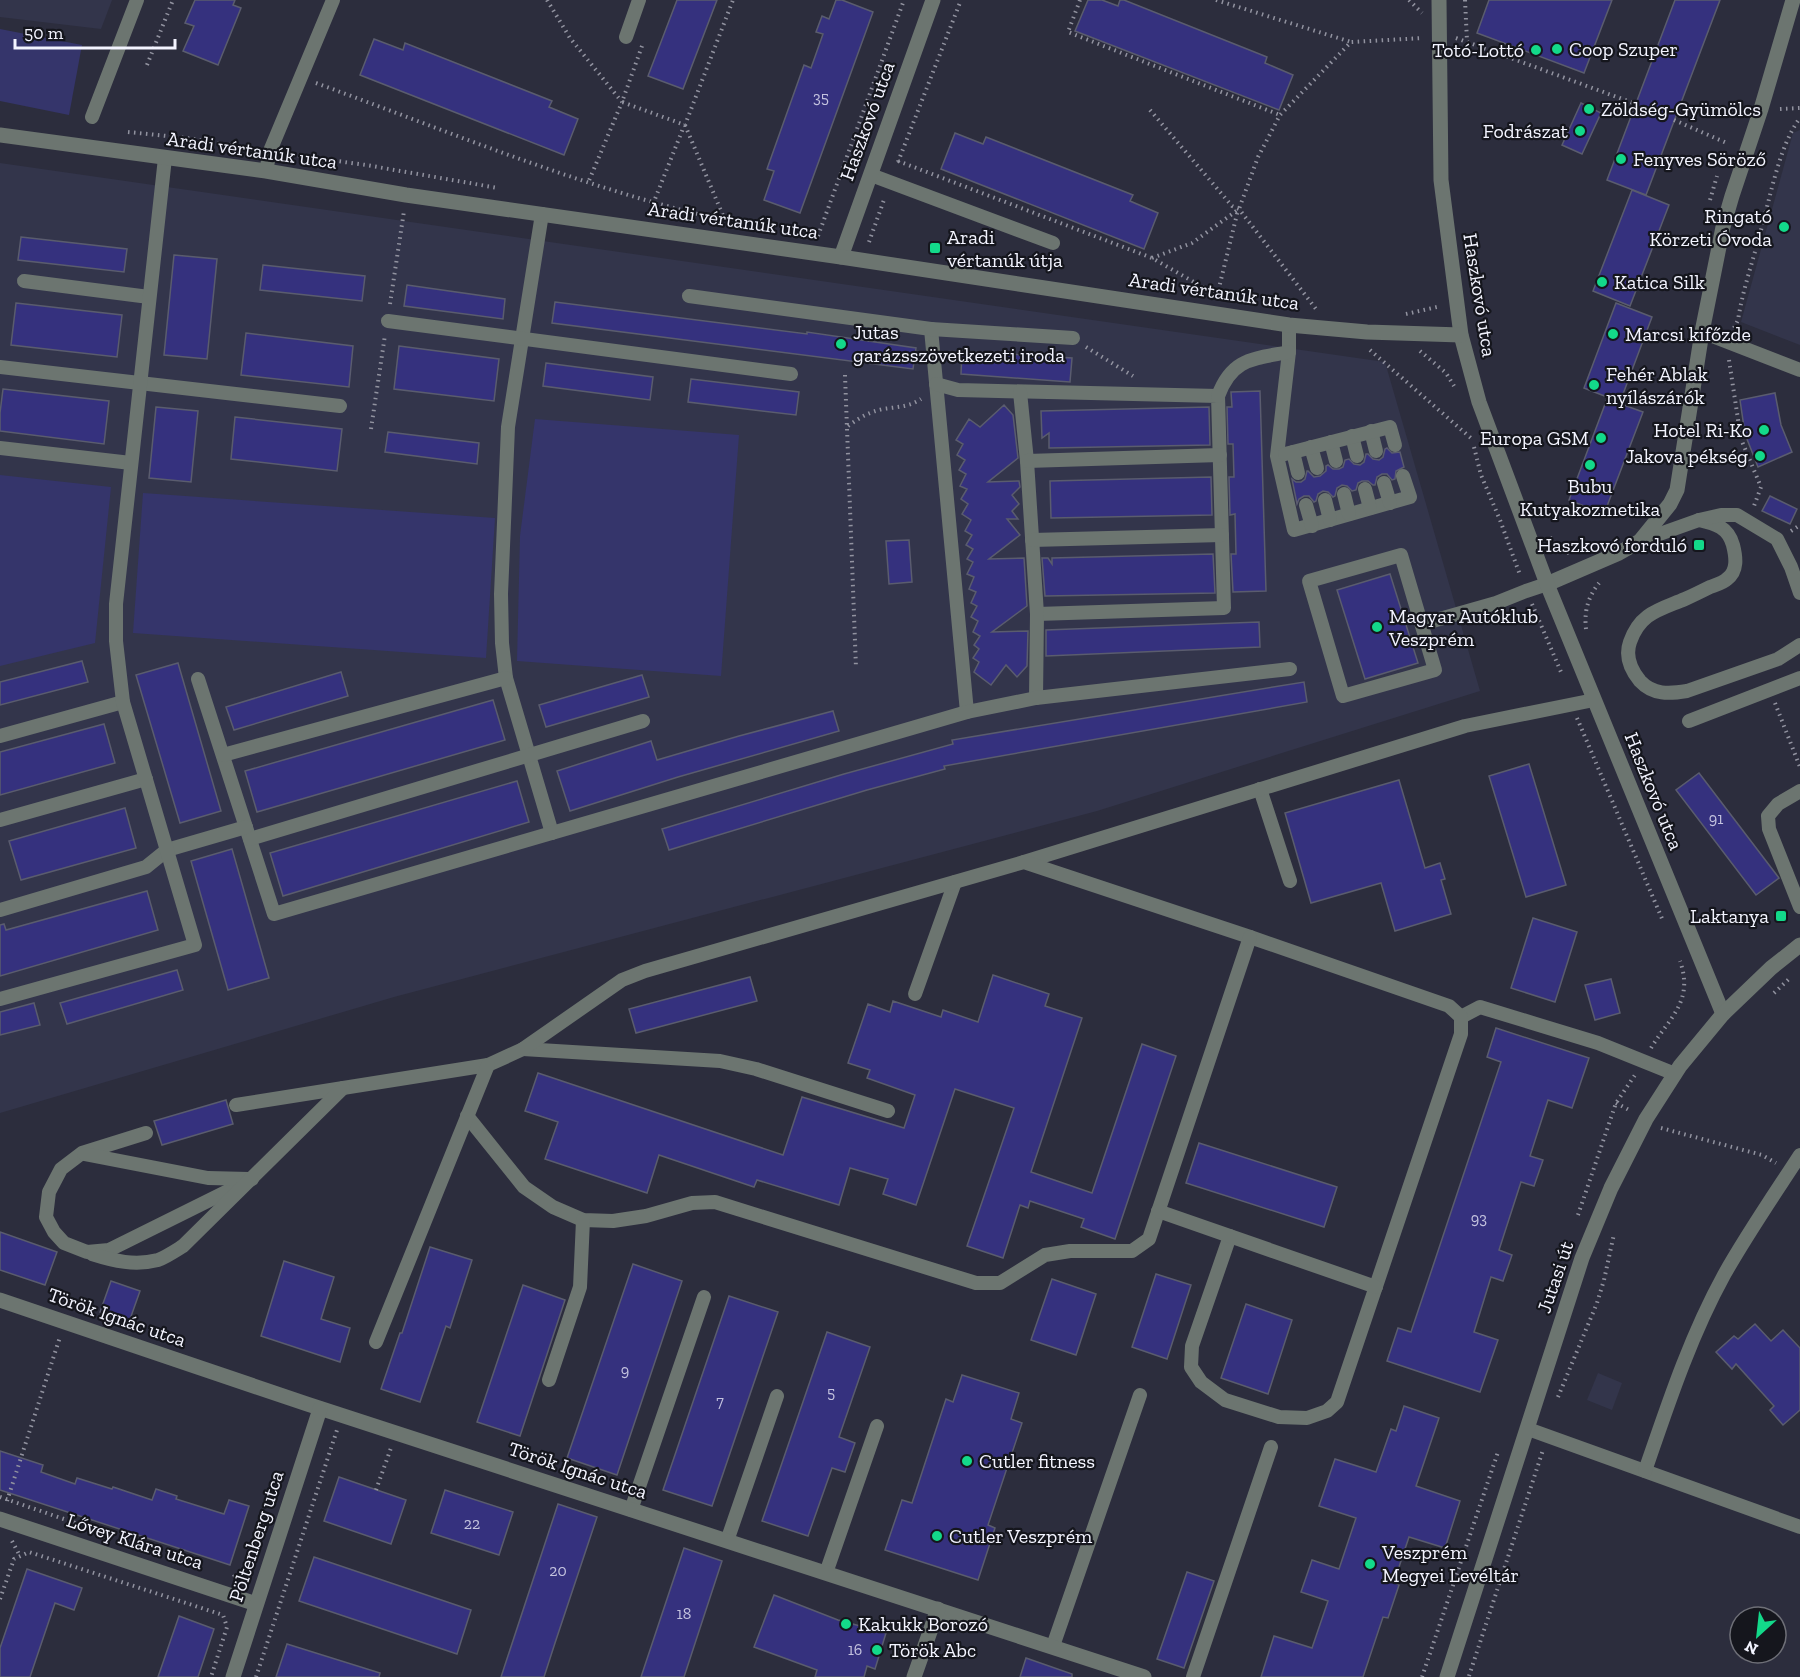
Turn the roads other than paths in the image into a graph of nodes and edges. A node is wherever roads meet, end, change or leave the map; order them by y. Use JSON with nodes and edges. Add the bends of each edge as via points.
{"nodes":[{"id":1,"x":137,"y":0,"type":"edge"},
{"id":2,"x":333,"y":0,"type":"edge"},
{"id":3,"x":638,"y":0,"type":"edge"},
{"id":4,"x":933,"y":0,"type":"edge"},
{"id":5,"x":1439,"y":0,"type":"edge"},
{"id":6,"x":1793,"y":0,"type":"edge"},
{"id":7,"x":626,"y":37,"type":"dead end"},
{"id":8,"x":92,"y":117,"type":"dead end"},
{"id":9,"x":0,"y":135,"type":"edge"},
{"id":10,"x":165,"y":158,"type":"junction"},
{"id":11,"x":266,"y":171,"type":"junction"},
{"id":12,"x":870,"y":175,"type":"junction"},
{"id":13,"x":542,"y":214,"type":"junction"},
{"id":14,"x":1053,"y":243,"type":"dead end"},
{"id":15,"x":841,"y":257,"type":"junction"},
{"id":16,"x":24,"y":281,"type":"dead end"},
{"id":17,"x":690,"y":296,"type":"dead end"},
{"id":18,"x":149,"y":297,"type":"junction"},
{"id":19,"x":388,"y":321,"type":"dead end"},
{"id":20,"x":1289,"y":325,"type":"junction"},
{"id":21,"x":931,"y":329,"type":"junction"},
{"id":22,"x":1702,"y":332,"type":"junction"},
{"id":23,"x":1461,"y":335,"type":"junction"},
{"id":24,"x":522,"y":338,"type":"junction"},
{"id":25,"x":1073,"y":338,"type":"road end"},
{"id":26,"x":1289,"y":352,"type":"junction"},
{"id":27,"x":0,"y":367,"type":"edge"},
{"id":28,"x":1800,"y":370,"type":"edge"},
{"id":29,"x":791,"y":374,"type":"dead end"},
{"id":30,"x":140,"y":383,"type":"junction"},
{"id":31,"x":936,"y":384,"type":"junction"},
{"id":32,"x":1020,"y":392,"type":"junction"},
{"id":33,"x":1218,"y":396,"type":"junction"},
{"id":34,"x":340,"y":406,"type":"dead end"},
{"id":35,"x":1371,"y":431,"type":"junction"},
{"id":36,"x":1352,"y":436,"type":"junction"},
{"id":37,"x":1331,"y":442,"type":"junction"},
{"id":38,"x":1395,"y":445,"type":"dead end"},
{"id":39,"x":1311,"y":447,"type":"junction"},
{"id":40,"x":0,"y":448,"type":"edge"},
{"id":41,"x":1376,"y":451,"type":"dead end"},
{"id":42,"x":1293,"y":452,"type":"junction"},
{"id":43,"x":1220,"y":455,"type":"junction"},
{"id":44,"x":1277,"y":456,"type":"junction"},
{"id":45,"x":1357,"y":456,"type":"dead end"},
{"id":46,"x":1027,"y":461,"type":"junction"},
{"id":47,"x":1336,"y":461,"type":"dead end"},
{"id":48,"x":131,"y":463,"type":"junction"},
{"id":49,"x":1317,"y":468,"type":"dead end"},
{"id":50,"x":1298,"y":473,"type":"dead end"},
{"id":51,"x":1403,"y":476,"type":"dead end"},
{"id":52,"x":1384,"y":483,"type":"dead end"},
{"id":53,"x":1365,"y":489,"type":"dead end"},
{"id":54,"x":1344,"y":494,"type":"dead end"},
{"id":55,"x":1325,"y":500,"type":"dead end"},
{"id":56,"x":1390,"y":503,"type":"junction"},
{"id":57,"x":1306,"y":505,"type":"dead end"},
{"id":58,"x":1370,"y":508,"type":"junction"},
{"id":59,"x":1349,"y":514,"type":"junction"},
{"id":60,"x":1330,"y":520,"type":"junction"},
{"id":61,"x":1699,"y":520,"type":"junction"},
{"id":62,"x":1312,"y":526,"type":"junction"},
{"id":63,"x":1222,"y":535,"type":"junction"},
{"id":64,"x":1032,"y":540,"type":"junction"},
{"id":65,"x":1640,"y":541,"type":"junction"},
{"id":66,"x":1547,"y":584,"type":"junction"},
{"id":67,"x":1800,"y":594,"type":"edge"},
{"id":68,"x":1037,"y":614,"type":"junction"},
{"id":69,"x":1422,"y":624,"type":"junction"},
{"id":70,"x":1800,"y":645,"type":"edge"},
{"id":71,"x":1290,"y":669,"type":"dead end"},
{"id":72,"x":506,"y":678,"type":"junction"},
{"id":73,"x":1800,"y":678,"type":"edge"},
{"id":74,"x":198,"y":679,"type":"dead end"},
{"id":75,"x":1036,"y":698,"type":"junction"},
{"id":76,"x":1594,"y":700,"type":"junction"},
{"id":77,"x":123,"y":702,"type":"junction"},
{"id":78,"x":967,"y":712,"type":"junction"},
{"id":79,"x":643,"y":721,"type":"dead end"},
{"id":80,"x":1689,"y":721,"type":"dead end"},
{"id":81,"x":0,"y":736,"type":"edge"},
{"id":82,"x":529,"y":754,"type":"junction"},
{"id":83,"x":223,"y":755,"type":"junction"},
{"id":84,"x":146,"y":779,"type":"junction"},
{"id":85,"x":1260,"y":789,"type":"junction"},
{"id":86,"x":1800,"y":791,"type":"edge"},
{"id":87,"x":0,"y":820,"type":"edge"},
{"id":88,"x":248,"y":833,"type":"junction"},
{"id":89,"x":552,"y":833,"type":"junction"},
{"id":90,"x":167,"y":850,"type":"junction"},
{"id":91,"x":1024,"y":862,"type":"junction"},
{"id":92,"x":1290,"y":881,"type":"dead end"},
{"id":93,"x":955,"y":882,"type":"junction"},
{"id":94,"x":1800,"y":907,"type":"edge"},
{"id":95,"x":0,"y":910,"type":"edge"},
{"id":96,"x":1250,"y":937,"type":"junction"},
{"id":97,"x":1800,"y":945,"type":"edge"},
{"id":98,"x":915,"y":994,"type":"dead end"},
{"id":99,"x":0,"y":999,"type":"edge"},
{"id":100,"x":1723,"y":1014,"type":"junction"},
{"id":101,"x":1461,"y":1017,"type":"junction"},
{"id":102,"x":523,"y":1049,"type":"junction"},
{"id":103,"x":488,"y":1065,"type":"junction"},
{"id":104,"x":1675,"y":1074,"type":"junction"},
{"id":105,"x":343,"y":1088,"type":"junction"},
{"id":106,"x":236,"y":1105,"type":"dead end"},
{"id":107,"x":888,"y":1111,"type":"dead end"},
{"id":108,"x":467,"y":1116,"type":"junction"},
{"id":109,"x":146,"y":1133,"type":"dead end"},
{"id":110,"x":82,"y":1153,"type":"junction"},
{"id":111,"x":1800,"y":1155,"type":"edge"},
{"id":112,"x":252,"y":1179,"type":"junction"},
{"id":113,"x":1158,"y":1211,"type":"junction"},
{"id":114,"x":583,"y":1220,"type":"junction"},
{"id":115,"x":1230,"y":1236,"type":"junction"},
{"id":116,"x":87,"y":1252,"type":"junction"},
{"id":117,"x":1376,"y":1287,"type":"junction"},
{"id":118,"x":704,"y":1298,"type":"dead end"},
{"id":119,"x":0,"y":1300,"type":"edge"},
{"id":120,"x":376,"y":1342,"type":"dead end"},
{"id":121,"x":549,"y":1380,"type":"dead end"},
{"id":122,"x":1140,"y":1395,"type":"dead end"},
{"id":123,"x":777,"y":1396,"type":"dead end"},
{"id":124,"x":320,"y":1409,"type":"junction"},
{"id":125,"x":877,"y":1425,"type":"dead end"},
{"id":126,"x":1528,"y":1429,"type":"junction"},
{"id":127,"x":1271,"y":1447,"type":"dead end"},
{"id":128,"x":1644,"y":1471,"type":"junction"},
{"id":129,"x":631,"y":1510,"type":"junction"},
{"id":130,"x":0,"y":1520,"type":"edge"},
{"id":131,"x":1800,"y":1527,"type":"edge"},
{"id":132,"x":727,"y":1541,"type":"junction"},
{"id":133,"x":826,"y":1573,"type":"junction"},
{"id":134,"x":256,"y":1604,"type":"junction"},
{"id":135,"x":938,"y":1610,"type":"junction"},
{"id":136,"x":1053,"y":1647,"type":"junction"},
{"id":137,"x":233,"y":1677,"type":"edge"},
{"id":138,"x":914,"y":1677,"type":"edge"},
{"id":139,"x":1144,"y":1677,"type":"edge"},
{"id":140,"x":1193,"y":1677,"type":"edge"},
{"id":141,"x":1447,"y":1677,"type":"edge"}],
"edges":[{"from":1,"to":8,"type":"lane"},
{"from":2,"to":11,"type":"lane","via":[[270,152]]},
{"from":3,"to":7,"type":"lane"},
{"from":4,"to":12,"type":"street","name":"Haszkovó utca"},
{"from":5,"to":23,"type":"street","name":"Haszkovó utca","via":[[1441,180]]},
{"from":6,"to":22,"type":"street","via":[[1723,227]]},
{"from":9,"to":10,"type":"street","name":"Aradi vértanúk utca"},
{"from":10,"to":11,"type":"street","name":"Aradi vértanúk utca"},
{"from":10,"to":18,"type":"lane"},
{"from":11,"to":13,"type":"street","name":"Aradi vértanúk utca"},
{"from":12,"to":14,"type":"lane"},
{"from":12,"to":15,"type":"street","name":"Haszkovó utca"},
{"from":13,"to":15,"type":"street","name":"Aradi vértanúk utca"},
{"from":13,"to":24,"type":"lane"},
{"from":15,"to":20,"type":"street","name":"Aradi vértanúk utca"},
{"from":16,"to":18,"type":"lane"},
{"from":17,"to":21,"type":"lane"},
{"from":18,"to":30,"type":"lane"},
{"from":19,"to":24,"type":"lane"},
{"from":20,"to":23,"type":"street","name":"Aradi vértanúk utca"},
{"from":20,"to":26,"type":"lane"},
{"from":21,"to":25,"type":"lane"},
{"from":21,"to":31,"type":"lane"},
{"from":22,"to":28,"type":"lane"},
{"from":22,"to":65,"type":"street","via":[[1677,490]]},
{"from":23,"to":66,"type":"street","name":"Haszkovó utca","via":[[1479,402]]},
{"from":24,"to":29,"type":"lane"},
{"from":24,"to":72,"type":"lane","via":[[508,428],[501,594]]},
{"from":26,"to":33,"type":"lane","via":[[1240,364],[1230,372]]},
{"from":26,"to":44,"type":"lane"},
{"from":27,"to":30,"type":"lane"},
{"from":30,"to":34,"type":"lane"},
{"from":30,"to":48,"type":"lane"},
{"from":31,"to":32,"type":"lane","via":[[958,390]]},
{"from":31,"to":78,"type":"lane"},
{"from":32,"to":33,"type":"lane"},
{"from":32,"to":46,"type":"lane"},
{"from":33,"to":43,"type":"lane"},
{"from":35,"to":36,"type":"lane"},
{"from":35,"to":38,"type":"lane","via":[[1390,427]]},
{"from":35,"to":41,"type":"lane"},
{"from":36,"to":37,"type":"lane"},
{"from":36,"to":45,"type":"lane"},
{"from":37,"to":39,"type":"lane"},
{"from":37,"to":47,"type":"lane"},
{"from":39,"to":42,"type":"lane"},
{"from":39,"to":49,"type":"lane"},
{"from":40,"to":48,"type":"lane"},
{"from":42,"to":44,"type":"lane"},
{"from":42,"to":50,"type":"lane"},
{"from":43,"to":46,"type":"lane"},
{"from":43,"to":63,"type":"lane"},
{"from":44,"to":62,"type":"lane","via":[[1294,530]]},
{"from":46,"to":64,"type":"lane"},
{"from":48,"to":77,"type":"lane","via":[[116,604]]},
{"from":51,"to":56,"type":"lane","via":[[1410,497]]},
{"from":52,"to":56,"type":"lane"},
{"from":53,"to":58,"type":"lane"},
{"from":54,"to":59,"type":"lane"},
{"from":55,"to":60,"type":"lane"},
{"from":56,"to":58,"type":"lane"},
{"from":57,"to":62,"type":"lane"},
{"from":58,"to":59,"type":"lane"},
{"from":59,"to":60,"type":"lane"},
{"from":60,"to":62,"type":"lane"},
{"from":61,"to":65,"type":"lane"},
{"from":61,"to":67,"type":"lane","via":[[1737,515],[1777,539]]},
{"from":61,"to":70,"type":"lane","via":[[1719,525],[1731,537],[1736,567],[1728,579],[1656,610],[1638,624],[1628,648],[1633,673],[1644,685],[1672,694],[1778,659]]},
{"from":63,"to":64,"type":"lane"},
{"from":63,"to":68,"type":"lane","via":[[1224,608]]},
{"from":64,"to":68,"type":"lane"},
{"from":65,"to":66,"type":"street"},
{"from":66,"to":69,"type":"lane"},
{"from":66,"to":76,"type":"street","name":"Haszkovó utca"},
{"from":68,"to":75,"type":"lane"},
{"from":69,"to":69,"type":"lane","via":[[1401,555],[1310,581],[1343,696],[1435,670]]},
{"from":71,"to":75,"type":"lane"},
{"from":72,"to":82,"type":"lane"},
{"from":72,"to":83,"type":"lane"},
{"from":73,"to":80,"type":"lane"},
{"from":74,"to":83,"type":"lane"},
{"from":75,"to":78,"type":"lane"},
{"from":76,"to":85,"type":"lane","via":[[1465,726]]},
{"from":76,"to":100,"type":"street","name":"Haszkovó utca"},
{"from":77,"to":81,"type":"lane"},
{"from":77,"to":84,"type":"lane"},
{"from":78,"to":89,"type":"lane"},
{"from":79,"to":82,"type":"lane"},
{"from":82,"to":88,"type":"lane"},
{"from":82,"to":89,"type":"lane"},
{"from":83,"to":88,"type":"lane"},
{"from":84,"to":87,"type":"lane"},
{"from":84,"to":90,"type":"lane"},
{"from":85,"to":91,"type":"lane"},
{"from":85,"to":92,"type":"lane"},
{"from":86,"to":94,"type":"lane","via":[[1778,804],[1768,816],[1769,829]]},
{"from":88,"to":89,"type":"lane","via":[[274,914]]},
{"from":88,"to":90,"type":"lane"},
{"from":90,"to":95,"type":"lane","via":[[146,867]]},
{"from":90,"to":99,"type":"lane","via":[[195,945]]},
{"from":91,"to":93,"type":"lane"},
{"from":91,"to":96,"type":"lane"},
{"from":93,"to":98,"type":"lane"},
{"from":93,"to":102,"type":"lane","via":[[645,971],[622,980]]},
{"from":96,"to":101,"type":"lane","via":[[1449,1005]]},
{"from":96,"to":113,"type":"lane"},
{"from":97,"to":100,"type":"street","name":"Jutasi út"},
{"from":100,"to":104,"type":"street","name":"Jutasi út"},
{"from":101,"to":104,"type":"lane","via":[[1480,1007],[1598,1043]]},
{"from":101,"to":117,"type":"lane","via":[[1461,1035]]},
{"from":102,"to":103,"type":"lane"},
{"from":102,"to":107,"type":"lane","via":[[720,1061]]},
{"from":103,"to":105,"type":"lane"},
{"from":103,"to":108,"type":"lane"},
{"from":104,"to":126,"type":"street","name":"Jutasi út","via":[[1646,1119],[1611,1188],[1582,1258]]},
{"from":105,"to":106,"type":"lane"},
{"from":105,"to":112,"type":"lane"},
{"from":108,"to":114,"type":"lane","via":[[524,1187],[553,1207]]},
{"from":108,"to":120,"type":"lane"},
{"from":109,"to":110,"type":"lane"},
{"from":110,"to":112,"type":"lane","via":[[208,1178]]},
{"from":110,"to":116,"type":"lane","via":[[61,1169],[49,1191],[46,1217],[64,1244]]},
{"from":111,"to":128,"type":"lane","via":[[1724,1275],[1696,1332]]},
{"from":112,"to":116,"type":"lane","via":[[110,1250]]},
{"from":112,"to":116,"type":"lane","via":[[183,1246],[159,1260],[115,1261]]},
{"from":113,"to":114,"type":"lane","via":[[1149,1239],[1132,1251],[1045,1255],[1000,1282],[976,1283],[715,1202],[693,1203],[613,1221]]},
{"from":113,"to":115,"type":"lane"},
{"from":114,"to":121,"type":"lane","via":[[580,1287]]},
{"from":115,"to":117,"type":"lane"},
{"from":115,"to":117,"type":"lane","via":[[1192,1346],[1191,1367],[1201,1382],[1225,1400],[1279,1418],[1307,1418],[1327,1411],[1337,1402]]},
{"from":118,"to":129,"type":"lane"},
{"from":119,"to":124,"type":"street","name":"Török Ignác utca"},
{"from":122,"to":136,"type":"lane"},
{"from":123,"to":132,"type":"lane"},
{"from":124,"to":129,"type":"street","name":"Török Ignác utca"},
{"from":124,"to":134,"type":"street","name":"Pöltenberg utca"},
{"from":125,"to":133,"type":"lane"},
{"from":126,"to":128,"type":"lane"},
{"from":126,"to":141,"type":"street","name":"Jutasi út"},
{"from":127,"to":140,"type":"lane"},
{"from":128,"to":131,"type":"lane"},
{"from":129,"to":132,"type":"street","name":"Török Ignác utca"},
{"from":130,"to":134,"type":"street","name":"Lővey Klára utca"},
{"from":132,"to":133,"type":"street","name":"Török Ignác utca"},
{"from":133,"to":135,"type":"street","name":"Török Ignác utca"},
{"from":134,"to":137,"type":"street","name":"Pöltenberg utca"},
{"from":135,"to":136,"type":"street","name":"Török Ignác utca"},
{"from":135,"to":138,"type":"street"},
{"from":136,"to":139,"type":"street","name":"Török Ignác utca"}]}
